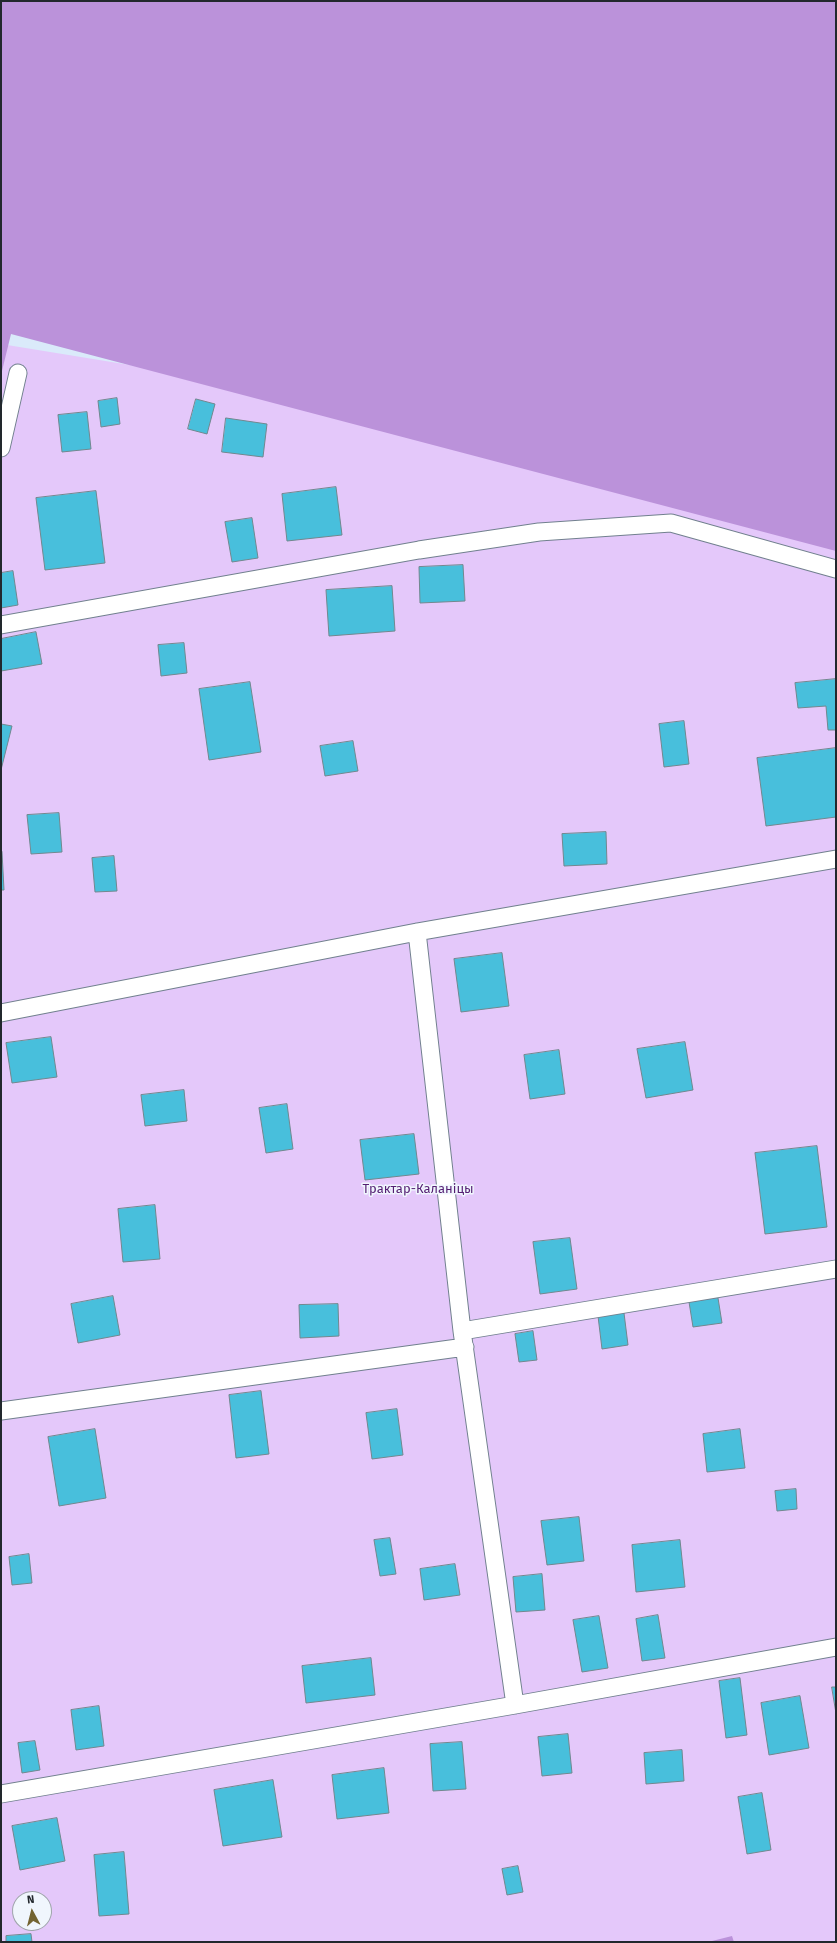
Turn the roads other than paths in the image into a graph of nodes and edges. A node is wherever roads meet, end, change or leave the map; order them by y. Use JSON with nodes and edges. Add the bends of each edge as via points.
{"nodes":[{"id":1,"x":18,"y":373,"type":"dead end"},
{"id":2,"x":1,"y":448,"type":"edge"},
{"id":3,"x":836,"y":569,"type":"edge"},
{"id":4,"x":1,"y":626,"type":"edge"},
{"id":5,"x":836,"y":858,"type":"edge"},
{"id":6,"x":417,"y":932,"type":"junction"},
{"id":7,"x":1,"y":1013,"type":"edge"},
{"id":8,"x":836,"y":1269,"type":"edge"},
{"id":9,"x":464,"y":1339,"type":"junction"},
{"id":10,"x":1,"y":1411,"type":"edge"},
{"id":11,"x":836,"y":1647,"type":"edge"},
{"id":12,"x":515,"y":1705,"type":"junction"},
{"id":13,"x":1,"y":1794,"type":"edge"}],
"edges":[{"from":1,"to":2,"type":"lane"},
{"from":3,"to":4,"type":"lane","via":[[671,523],[539,532],[419,550]]},
{"from":5,"to":6,"type":"lane"},
{"from":6,"to":7,"type":"lane"},
{"from":6,"to":9,"type":"lane"},
{"from":8,"to":9,"type":"lane"},
{"from":9,"to":10,"type":"lane"},
{"from":9,"to":12,"type":"lane"},
{"from":11,"to":12,"type":"lane"},
{"from":12,"to":13,"type":"lane"}]}
